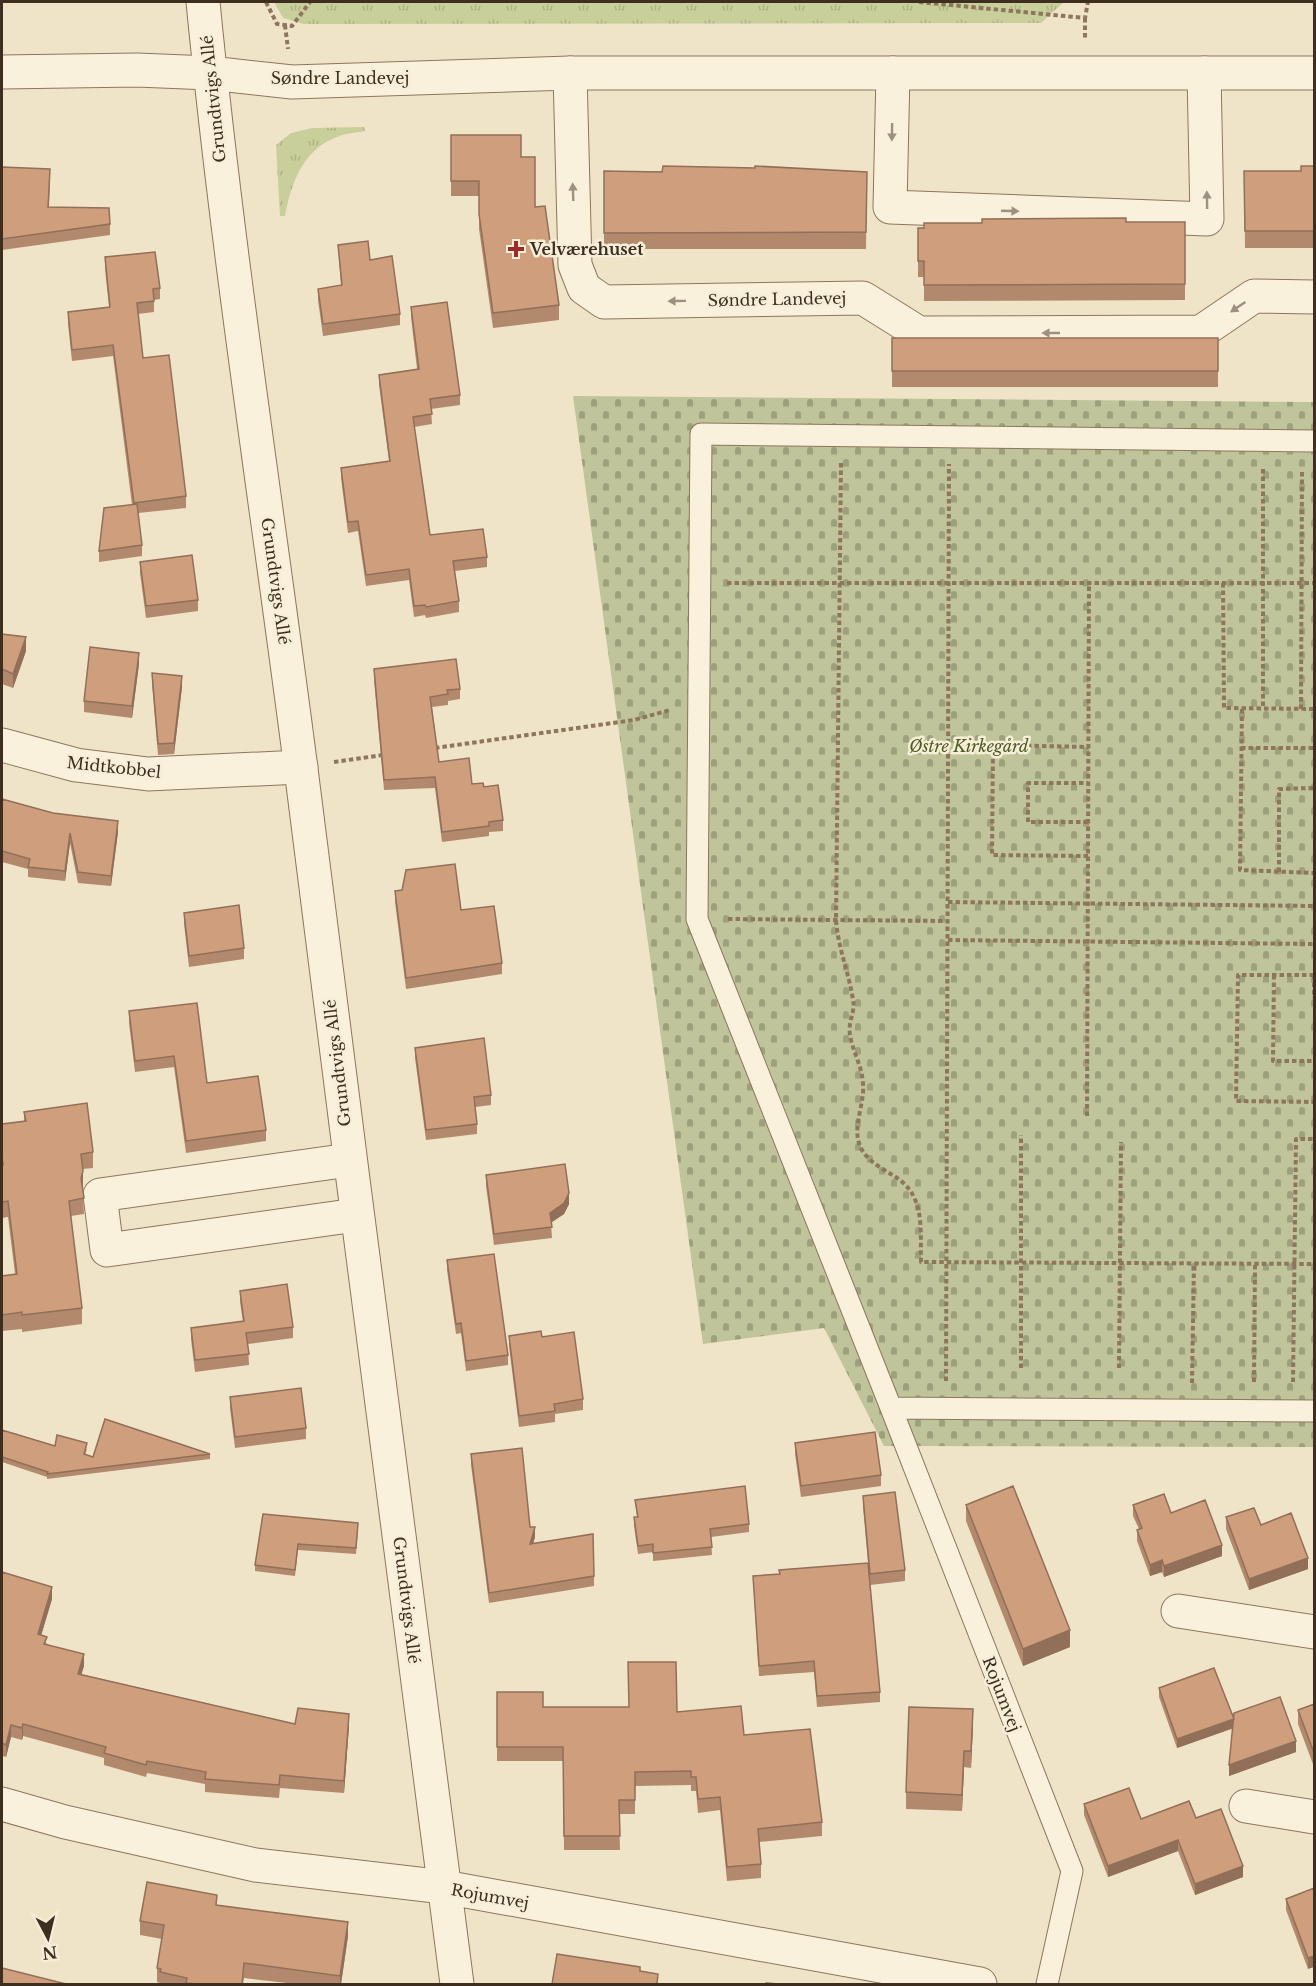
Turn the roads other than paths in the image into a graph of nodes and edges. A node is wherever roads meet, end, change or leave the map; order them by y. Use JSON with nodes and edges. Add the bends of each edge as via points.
{"nodes":[{"id":1,"x":203,"y":2,"type":"edge"},
{"id":2,"x":2,"y":72,"type":"edge"},
{"id":3,"x":210,"y":73,"type":"junction"},
{"id":4,"x":570,"y":73,"type":"junction"},
{"id":5,"x":893,"y":73,"type":"junction"},
{"id":6,"x":1204,"y":73,"type":"junction"},
{"id":7,"x":1314,"y":73,"type":"edge"},
{"id":8,"x":1314,"y":297,"type":"edge"},
{"id":9,"x":1314,"y":441,"type":"edge"},
{"id":10,"x":2,"y":746,"type":"edge"},
{"id":11,"x":301,"y":767,"type":"junction"},
{"id":12,"x":349,"y":1160,"type":"junction"},
{"id":13,"x":356,"y":1215,"type":"junction"},
{"id":14,"x":891,"y":1408,"type":"junction"},
{"id":15,"x":1314,"y":1411,"type":"edge"},
{"id":16,"x":1178,"y":1611,"type":"dead end"},
{"id":17,"x":1314,"y":1632,"type":"edge"},
{"id":18,"x":2,"y":1804,"type":"edge"},
{"id":19,"x":1246,"y":1806,"type":"dead end"},
{"id":20,"x":1314,"y":1817,"type":"edge"},
{"id":21,"x":444,"y":1887,"type":"junction"},
{"id":22,"x":458,"y":1984,"type":"edge"},
{"id":23,"x":980,"y":1984,"type":"edge"},
{"id":24,"x":1047,"y":1984,"type":"edge"}],
"edges":[{"from":1,"to":3,"type":"street","name":"Grundtvigs Allé"},
{"from":2,"to":3,"type":"street","name":"Søndre Landevej"},
{"from":3,"to":4,"type":"street","name":"Søndre Landevej","via":[[292,82]]},
{"from":3,"to":11,"type":"street","name":"Grundtvigs Allé"},
{"from":4,"to":5,"type":"street","name":"Søndre Landevej"},
{"from":8,"to":4,"type":"street","name":"Søndre Landevej","one_way":true,"via":[[1254,296],[1201,332],[919,333],[863,297],[603,302],[584,288],[575,265]]},
{"from":5,"to":6,"type":"street","name":"Søndre Landevej"},
{"from":5,"to":6,"type":"street","one_way":true,"via":[[891,207],[1207,219]]},
{"from":6,"to":7,"type":"street","name":"Søndre Landevej"},
{"from":9,"to":14,"type":"lane","name":"Rojumvej","via":[[701,434],[697,919]]},
{"from":10,"to":11,"type":"street","name":"Midtkobbel","via":[[76,765],[148,774]]},
{"from":11,"to":12,"type":"street","name":"Grundtvigs Allé"},
{"from":12,"to":13,"type":"street","name":"Grundtvigs Allé"},
{"from":12,"to":13,"type":"street","via":[[100,1195],[107,1250]]},
{"from":13,"to":21,"type":"street","name":"Grundtvigs Allé"},
{"from":14,"to":15,"type":"lane"},
{"from":14,"to":24,"type":"lane","name":"Rojumvej","via":[[1072,1871]]},
{"from":16,"to":17,"type":"street"},
{"from":18,"to":21,"type":"street","name":"Rojumvej","via":[[255,1865]]},
{"from":19,"to":20,"type":"street"},
{"from":21,"to":22,"type":"street","name":"Grundtvigs Allé"},
{"from":21,"to":23,"type":"street","name":"Rojumvej"}]}
